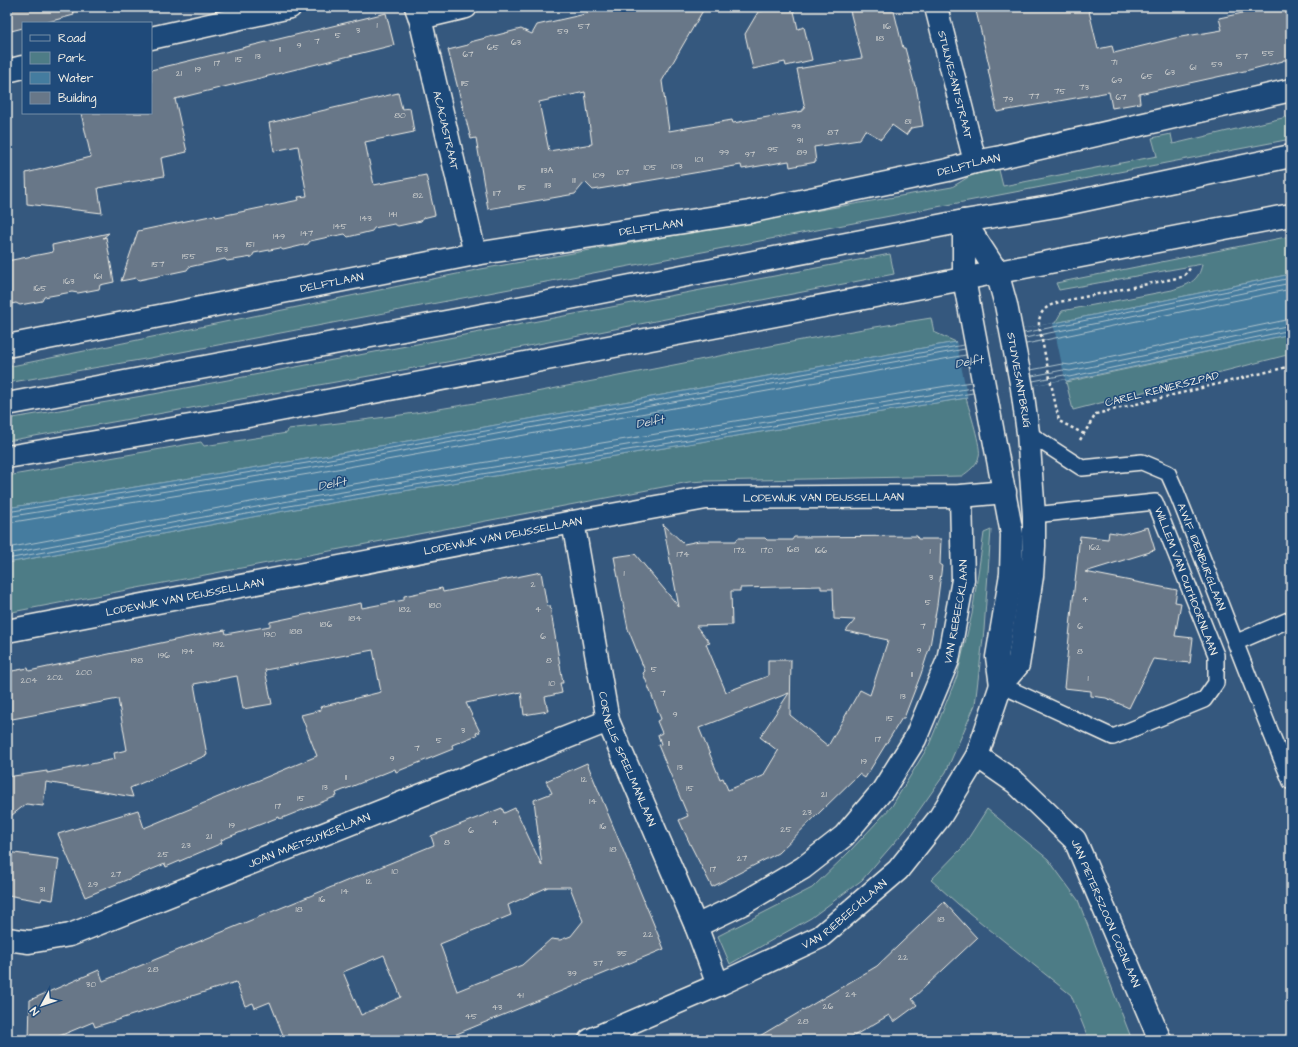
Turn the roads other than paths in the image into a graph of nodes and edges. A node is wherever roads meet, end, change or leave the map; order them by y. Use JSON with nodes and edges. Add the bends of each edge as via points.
{"nodes":[{"id":1,"x":290,"y":7,"type":"edge"},
{"id":2,"x":466,"y":7,"type":"edge"},
{"id":3,"x":936,"y":7,"type":"edge"},
{"id":4,"x":418,"y":13,"type":"edge"},
{"id":5,"x":152,"y":38,"type":"edge"},
{"id":6,"x":22,"y":67,"type":"edge"},
{"id":7,"x":7,"y":71,"type":"edge"},
{"id":8,"x":1291,"y":90,"type":"edge"},
{"id":9,"x":1291,"y":156,"type":"edge"},
{"id":10,"x":975,"y":162,"type":"junction"},
{"id":11,"x":1291,"y":215,"type":"edge"},
{"id":12,"x":964,"y":221,"type":"junction"},
{"id":13,"x":475,"y":254,"type":"junction"},
{"id":14,"x":997,"y":272,"type":"junction"},
{"id":15,"x":964,"y":278,"type":"junction"},
{"id":16,"x":7,"y":346,"type":"edge"},
{"id":17,"x":7,"y":404,"type":"edge"},
{"id":18,"x":1028,"y":434,"type":"junction"},
{"id":19,"x":7,"y":457,"type":"edge"},
{"id":20,"x":1032,"y":489,"type":"joint"},
{"id":21,"x":1005,"y":492,"type":"junction"},
{"id":22,"x":961,"y":496,"type":"junction"},
{"id":23,"x":1034,"y":515,"type":"junction"},
{"id":24,"x":573,"y":522,"type":"junction"},
{"id":25,"x":1291,"y":619,"type":"edge"},
{"id":26,"x":7,"y":631,"type":"edge"},
{"id":27,"x":1236,"y":642,"type":"junction"},
{"id":28,"x":1001,"y":685,"type":"junction"},
{"id":29,"x":608,"y":721,"type":"junction"},
{"id":30,"x":977,"y":756,"type":"junction"},
{"id":31,"x":1291,"y":782,"type":"edge"},
{"id":32,"x":696,"y":926,"type":"junction"},
{"id":33,"x":7,"y":939,"type":"edge"},
{"id":34,"x":718,"y":986,"type":"junction"},
{"id":35,"x":590,"y":1040,"type":"edge"},
{"id":36,"x":1160,"y":1040,"type":"edge"}],
"edges":[{"from":1,"to":5,"type":"street"},
{"from":2,"to":4,"type":"street"},
{"from":3,"to":10,"type":"street","name":"STUIJVESANTSTRAAT"},
{"from":4,"to":13,"type":"street","name":"ACACIASTRAAT"},
{"from":6,"to":7,"type":"street"},
{"from":8,"to":10,"type":"street","name":"DELFTLAAN"},
{"from":9,"to":12,"type":"street","via":[[1056,206]]},
{"from":10,"to":13,"type":"street","name":"DELFTLAAN","via":[[749,212]]},
{"from":11,"to":14,"type":"street"},
{"from":12,"to":14,"type":"street"},
{"from":12,"to":15,"type":"street"},
{"from":12,"to":17,"type":"street","via":[[462,320]]},
{"from":13,"to":16,"type":"street","name":"DELFTLAAN"},
{"from":14,"to":15,"type":"street"},
{"from":14,"to":18,"type":"street","name":"STUYVESANTBRUG","via":[[1022,388]]},
{"from":15,"to":19,"type":"street","via":[[243,417]]},
{"from":15,"to":21,"type":"street"},
{"from":18,"to":20,"type":"street","name":"STUYVESANTBRUG"},
{"from":18,"to":27,"type":"lane","name":"A.W.F. IDENBURGLAAN","via":[[1082,468],[1142,462],[1168,473]]},
{"from":20,"to":23,"type":"street","name":"VAN RIEBEECKLAAN"},
{"from":21,"to":22,"type":"street","name":"LODEWIJK VAN DEIJSSELLAAN"},
{"from":21,"to":28,"type":"street","name":"VAN RIEBEECKLAAN","via":[[1012,534],[1011,574],[997,657]]},
{"from":22,"to":24,"type":"street","name":"LODEWIJK VAN DEIJSSELLAAN","via":[[706,498]]},
{"from":22,"to":32,"type":"street","name":"VAN RIEBEECKLAAN","via":[[963,580],[948,660],[915,738],[884,790],[844,836],[803,868],[744,903]]},
{"from":23,"to":28,"type":"street","name":"VAN RIEBEECKLAAN","via":[[1032,576],[1018,665]]},
{"from":23,"to":28,"type":"lane","name":"WILLEM VAN OUTHOORNLAAN","via":[[1156,502],[1216,655],[1216,683],[1204,700],[1113,737]]},
{"from":24,"to":26,"type":"street","name":"LODEWIJK VAN DEIJSSELLAAN"},
{"from":24,"to":29,"type":"street","name":"CORNELIS SPEELMANLAAN"},
{"from":25,"to":27,"type":"lane"},
{"from":27,"to":31,"type":"lane","name":"A.W.F. IDENBURGLAAN"},
{"from":28,"to":30,"type":"street","name":"VAN RIEBEECKLAAN"},
{"from":29,"to":32,"type":"street","name":"CORNELIS SPEELMANLAAN"},
{"from":29,"to":33,"type":"street","name":"JOAN MAETSUYKERLAAN","via":[[70,935],[29,942]]},
{"from":30,"to":34,"type":"street","name":"VAN RIEBEECKLAAN","via":[[940,817],[898,870],[820,937]]},
{"from":30,"to":36,"type":"street","name":"JAN PIETERSZOON COENLAAN","via":[[1016,783],[1075,840]]},
{"from":32,"to":34,"type":"street","name":"CORNELIS SPEELMANLAAN"},
{"from":34,"to":35,"type":"street","name":"VAN RIEBEECKLAAN"}]}
